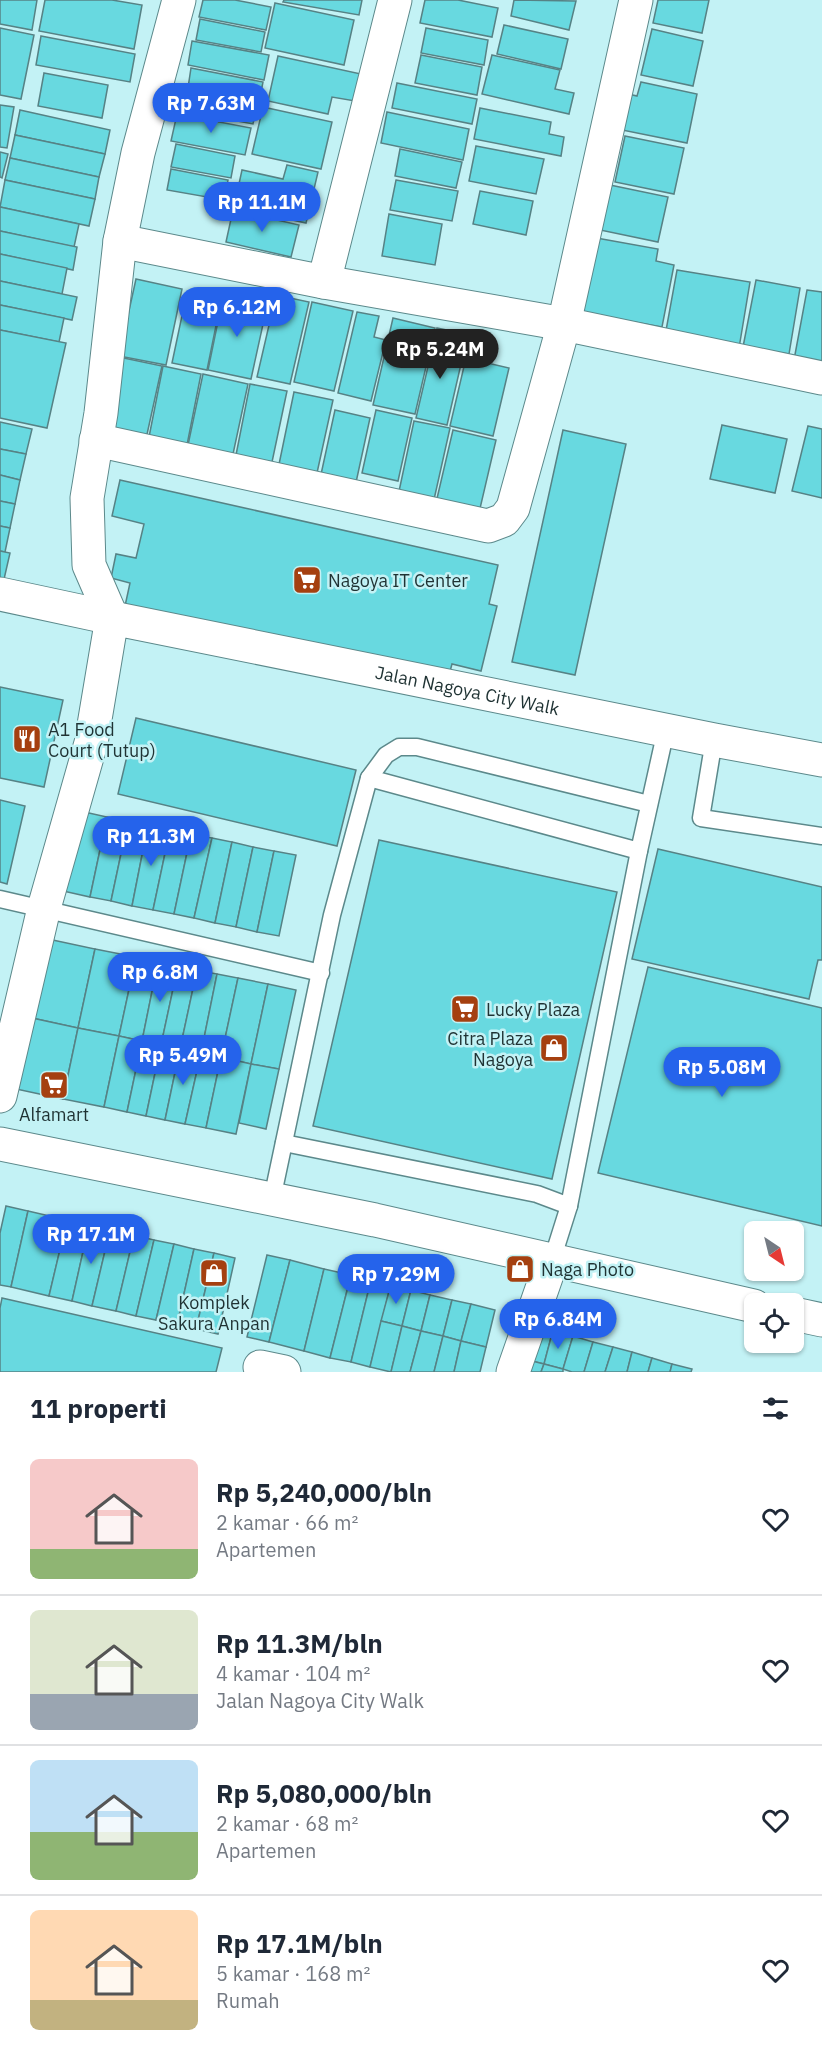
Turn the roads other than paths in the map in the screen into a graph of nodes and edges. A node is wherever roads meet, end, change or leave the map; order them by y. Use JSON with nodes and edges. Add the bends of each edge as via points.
{"nodes":[{"id":1,"x":179,"y":0,"type":"edge"},
{"id":2,"x":395,"y":0,"type":"edge"},
{"id":3,"x":636,"y":0,"type":"edge"},
{"id":4,"x":120,"y":242,"type":"junction"},
{"id":5,"x":324,"y":282,"type":"junction"},
{"id":6,"x":564,"y":324,"type":"junction"},
{"id":7,"x":822,"y":378,"type":"edge"},
{"id":8,"x":96,"y":440,"type":"junction"},
{"id":9,"x":0,"y":594,"type":"edge"},
{"id":10,"x":112,"y":618,"type":"junction"},
{"id":11,"x":666,"y":730,"type":"junction"},
{"id":12,"x":714,"y":740,"type":"junction"},
{"id":13,"x":822,"y":759,"type":"edge"},
{"id":14,"x":369,"y":778,"type":"junction"},
{"id":15,"x":649,"y":804,"type":"junction"},
{"id":16,"x":822,"y":836,"type":"edge"},
{"id":17,"x":639,"y":851,"type":"junction"},
{"id":18,"x":0,"y":899,"type":"edge"},
{"id":19,"x":44,"y":908,"type":"junction"},
{"id":20,"x":321,"y":973,"type":"junction"},
{"id":21,"x":1,"y":1091,"type":"edge"},
{"id":22,"x":284,"y":1143,"type":"junction"},
{"id":23,"x":0,"y":1144,"type":"edge"},
{"id":24,"x":272,"y":1199,"type":"junction"},
{"id":25,"x":569,"y":1206,"type":"junction"},
{"id":26,"x":552,"y":1260,"type":"junction"},
{"id":27,"x":744,"y":1304,"type":"edge"},
{"id":28,"x":804,"y":1316,"type":"edge"},
{"id":29,"x":822,"y":1320,"type":"edge"},
{"id":30,"x":513,"y":1372,"type":"edge"}],
"edges":[{"from":1,"to":4,"type":"street","via":[[138,153]]},
{"from":2,"to":5,"type":"street"},
{"from":3,"to":6,"type":"street"},
{"from":4,"to":5,"type":"street"},
{"from":4,"to":8,"type":"street"},
{"from":5,"to":6,"type":"street"},
{"from":6,"to":7,"type":"street"},
{"from":6,"to":8,"type":"street","via":[[513,508],[504,520],[488,526]]},
{"from":8,"to":10,"type":"street","via":[[87,498],[88,565]]},
{"from":9,"to":10,"type":"street","name":"Jalan Nagoya City Walk"},
{"from":10,"to":11,"type":"street","name":"Jalan Nagoya City Walk"},
{"from":10,"to":19,"type":"street","via":[[91,743]]},
{"from":11,"to":12,"type":"street","name":"Jalan Nagoya City Walk"},
{"from":11,"to":15,"type":"lane"},
{"from":12,"to":13,"type":"street","name":"Jalan Nagoya City Walk"},
{"from":12,"to":16,"type":"lane","via":[[701,818]]},
{"from":14,"to":15,"type":"lane","via":[[386,755],[399,747],[417,747]]},
{"from":14,"to":17,"type":"lane"},
{"from":14,"to":20,"type":"lane"},
{"from":15,"to":17,"type":"lane"},
{"from":17,"to":25,"type":"lane"},
{"from":18,"to":19,"type":"lane"},
{"from":19,"to":20,"type":"lane"},
{"from":19,"to":21,"type":"street"},
{"from":20,"to":22,"type":"lane"},
{"from":22,"to":24,"type":"lane"},
{"from":22,"to":25,"type":"lane","via":[[537,1194]]},
{"from":23,"to":24,"type":"street"},
{"from":24,"to":26,"type":"street"},
{"from":25,"to":26,"type":"lane"},
{"from":26,"to":27,"type":"street"},
{"from":26,"to":30,"type":"street"},
{"from":28,"to":29,"type":"street"}]}
